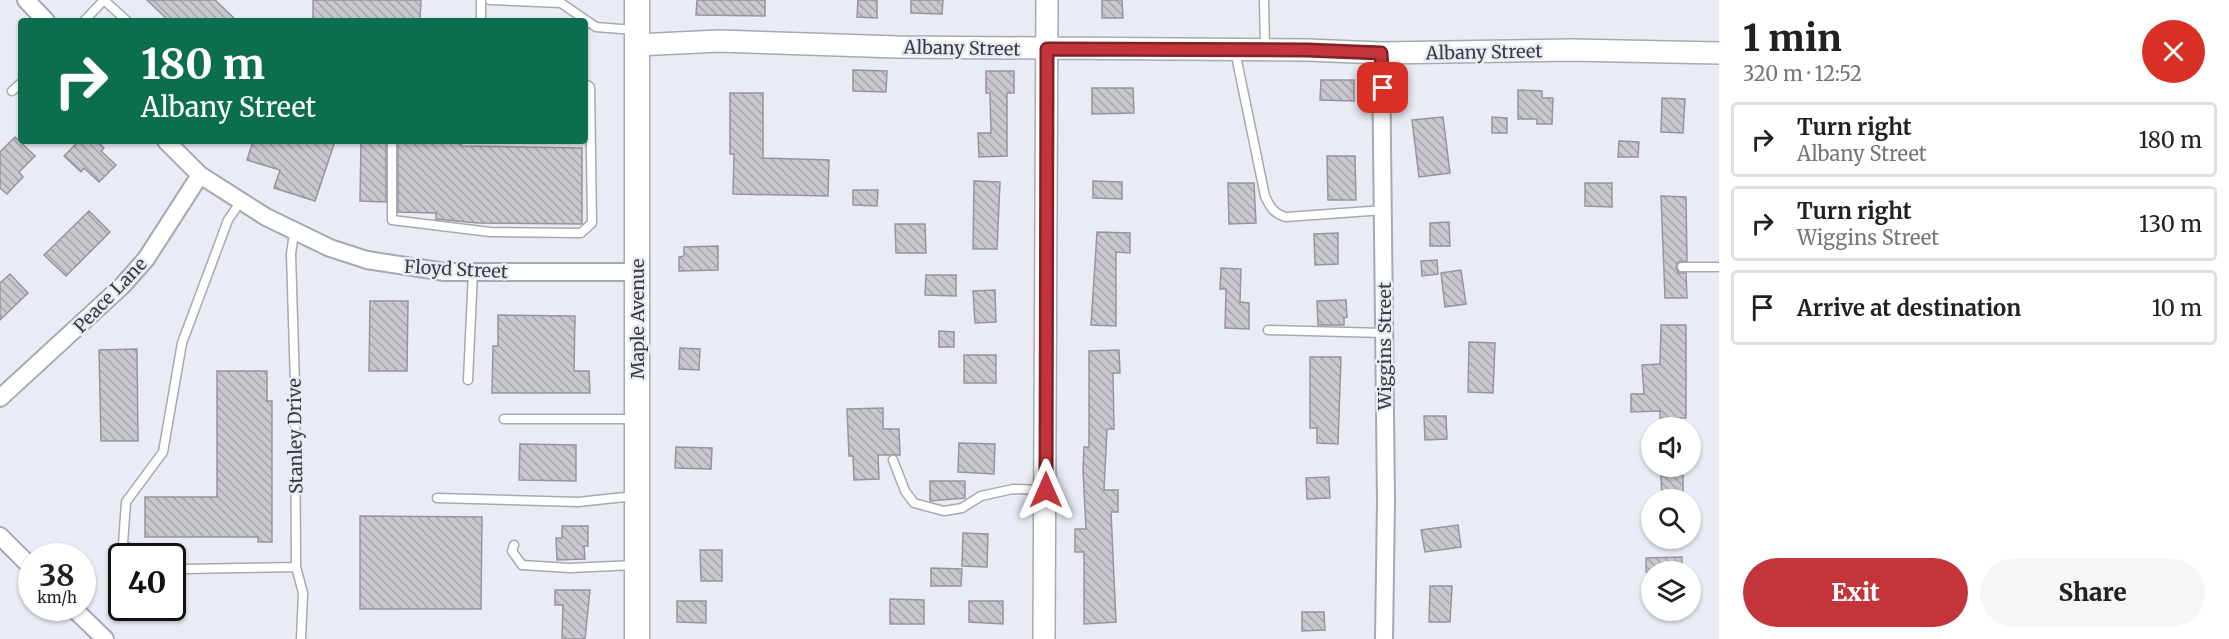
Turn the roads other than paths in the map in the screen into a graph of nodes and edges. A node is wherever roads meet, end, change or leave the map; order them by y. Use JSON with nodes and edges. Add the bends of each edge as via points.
{"nodes":[{"id":1,"x":27,"y":0,"type":"edge"},
{"id":2,"x":481,"y":0,"type":"edge"},
{"id":3,"x":490,"y":0,"type":"edge"},
{"id":4,"x":637,"y":0,"type":"edge"},
{"id":5,"x":1047,"y":0,"type":"edge"},
{"id":6,"x":1264,"y":0,"type":"edge"},
{"id":7,"x":43,"y":18,"type":"edge"},
{"id":8,"x":87,"y":18,"type":"edge"},
{"id":9,"x":124,"y":18,"type":"edge"},
{"id":10,"x":481,"y":18,"type":"edge"},
{"id":11,"x":583,"y":18,"type":"edge"},
{"id":12,"x":588,"y":22,"type":"edge"},
{"id":13,"x":637,"y":37,"type":"junction"},
{"id":14,"x":1047,"y":49,"type":"junction"},
{"id":15,"x":1235,"y":49,"type":"junction"},
{"id":16,"x":1265,"y":50,"type":"junction"},
{"id":17,"x":1719,"y":52,"type":"edge"},
{"id":18,"x":1381,"y":53,"type":"junction"},
{"id":19,"x":18,"y":86,"type":"edge"},
{"id":20,"x":588,"y":86,"type":"edge"},
{"id":21,"x":12,"y":91,"type":"dead end"},
{"id":22,"x":169,"y":144,"type":"edge"},
{"id":23,"x":392,"y":144,"type":"edge"},
{"id":24,"x":200,"y":175,"type":"junction"},
{"id":25,"x":241,"y":201,"type":"junction"},
{"id":26,"x":1384,"y":210,"type":"junction"},
{"id":27,"x":294,"y":233,"type":"junction"},
{"id":28,"x":1682,"y":267,"type":"dead end"},
{"id":29,"x":1719,"y":267,"type":"edge"},
{"id":30,"x":473,"y":272,"type":"junction"},
{"id":31,"x":637,"y":272,"type":"junction"},
{"id":32,"x":1268,"y":330,"type":"dead end"},
{"id":33,"x":1384,"y":333,"type":"junction"},
{"id":34,"x":468,"y":380,"type":"dead end"},
{"id":35,"x":0,"y":399,"type":"edge"},
{"id":36,"x":504,"y":419,"type":"dead end"},
{"id":37,"x":637,"y":419,"type":"junction"},
{"id":38,"x":893,"y":460,"type":"dead end"},
{"id":39,"x":1046,"y":490,"type":"junction"},
{"id":40,"x":637,"y":496,"type":"junction"},
{"id":41,"x":437,"y":498,"type":"dead end"},
{"id":42,"x":0,"y":536,"type":"edge"},
{"id":43,"x":123,"y":543,"type":"edge"},
{"id":44,"x":514,"y":545,"type":"dead end"},
{"id":45,"x":18,"y":554,"type":"edge"},
{"id":46,"x":637,"y":565,"type":"junction"},
{"id":47,"x":296,"y":567,"type":"junction"},
{"id":48,"x":186,"y":569,"type":"edge"},
{"id":49,"x":86,"y":621,"type":"edge"},
{"id":50,"x":105,"y":639,"type":"edge"},
{"id":51,"x":301,"y":639,"type":"edge"},
{"id":52,"x":637,"y":639,"type":"edge"},
{"id":53,"x":1044,"y":639,"type":"edge"},
{"id":54,"x":1384,"y":639,"type":"edge"}],
"edges":[{"from":1,"to":7,"type":"street"},
{"from":2,"to":10,"type":"lane"},
{"from":3,"to":11,"type":"lane","via":[[561,3]]},
{"from":4,"to":13,"type":"main road","name":"Maple Avenue"},
{"from":5,"to":14,"type":"street"},
{"from":6,"to":16,"type":"lane"},
{"from":8,"to":9,"type":"lane","via":[[104,0]]},
{"from":12,"to":13,"type":"lane"},
{"from":13,"to":14,"type":"street","name":"Albany Street"},
{"from":13,"to":31,"type":"main road","name":"Maple Avenue"},
{"from":14,"to":15,"type":"street","name":"Albany Street"},
{"from":14,"to":39,"type":"street"},
{"from":15,"to":16,"type":"street","name":"Albany Street"},
{"from":15,"to":26,"type":"lane","via":[[1270,208],[1286,218]]},
{"from":16,"to":18,"type":"street","name":"Albany Street"},
{"from":17,"to":18,"type":"street","name":"Albany Street"},
{"from":18,"to":26,"type":"street","name":"Wiggins Street"},
{"from":19,"to":21,"type":"lane"},
{"from":20,"to":23,"type":"lane","via":[[592,223],[581,233],[490,232],[392,220]]},
{"from":22,"to":24,"type":"street","name":"Floyd Street"},
{"from":24,"to":25,"type":"street","name":"Floyd Street"},
{"from":24,"to":35,"type":"street","name":"Peace Lane","via":[[146,259],[122,286]]},
{"from":25,"to":27,"type":"street","name":"Floyd Street"},
{"from":25,"to":43,"type":"lane","via":[[228,220],[182,343],[163,452],[126,502]]},
{"from":26,"to":33,"type":"street","name":"Wiggins Street"},
{"from":27,"to":30,"type":"street","name":"Floyd Street","via":[[367,260],[406,268]]},
{"from":27,"to":47,"type":"lane","name":"Stanley Drive","via":[[291,254]]},
{"from":28,"to":29,"type":"lane"},
{"from":30,"to":31,"type":"street","name":"Floyd Street"},
{"from":30,"to":34,"type":"lane"},
{"from":31,"to":37,"type":"main road","name":"Maple Avenue"},
{"from":32,"to":33,"type":"lane"},
{"from":33,"to":54,"type":"street","name":"Wiggins Street"},
{"from":36,"to":37,"type":"lane"},
{"from":37,"to":40,"type":"main road","name":"Maple Avenue"},
{"from":38,"to":39,"type":"lane","via":[[914,503],[944,511],[962,508],[981,496],[1013,489]]},
{"from":39,"to":53,"type":"street"},
{"from":40,"to":41,"type":"lane","via":[[578,502]]},
{"from":40,"to":46,"type":"main road","name":"Maple Avenue"},
{"from":42,"to":45,"type":"street"},
{"from":44,"to":46,"type":"lane","via":[[512,551],[522,565]]},
{"from":46,"to":52,"type":"main road","name":"Maple Avenue"},
{"from":47,"to":48,"type":"lane"},
{"from":47,"to":51,"type":"lane","name":"Stanley Drive","via":[[303,593]]},
{"from":49,"to":50,"type":"street"}]}
